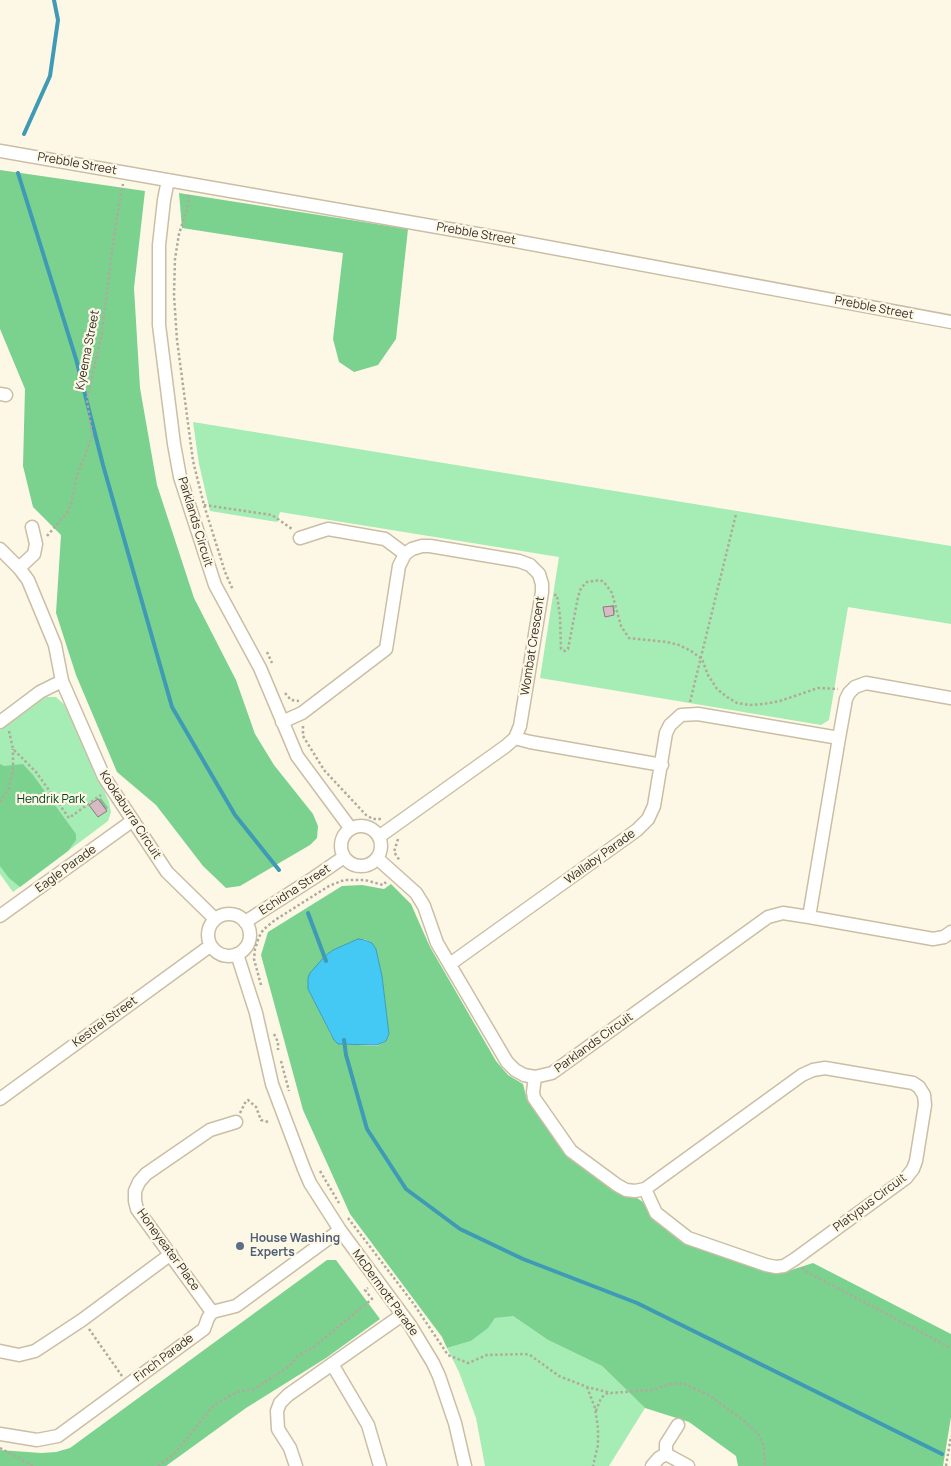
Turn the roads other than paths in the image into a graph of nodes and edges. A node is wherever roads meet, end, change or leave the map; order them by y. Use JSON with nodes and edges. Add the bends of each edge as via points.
{"nodes":[{"id":1,"x":0,"y":151,"type":"edge"},
{"id":2,"x":168,"y":180,"type":"junction"},
{"id":3,"x":951,"y":322,"type":"edge"},
{"id":4,"x":32,"y":527,"type":"dead end"},
{"id":5,"x":300,"y":538,"type":"road end"},
{"id":6,"x":0,"y":549,"type":"edge"},
{"id":7,"x":405,"y":554,"type":"junction"},
{"id":8,"x":19,"y":568,"type":"junction"},
{"id":9,"x":62,"y":681,"type":"junction"},
{"id":10,"x":951,"y":698,"type":"edge"},
{"id":11,"x":2,"y":721,"type":"edge"},
{"id":12,"x":282,"y":722,"type":"junction"},
{"id":13,"x":515,"y":738,"type":"junction"},
{"id":14,"x":839,"y":738,"type":"junction"},
{"id":15,"x":662,"y":764,"type":"junction"},
{"id":16,"x":132,"y":821,"type":"junction"},
{"id":17,"x":351,"y":829,"type":"junction"},
{"id":18,"x":380,"y":836,"type":"junction"},
{"id":19,"x":344,"y":857,"type":"junction"},
{"id":20,"x":378,"y":859,"type":"junction"},
{"id":21,"x":0,"y":916,"type":"edge"},
{"id":22,"x":809,"y":917,"type":"junction"},
{"id":23,"x":215,"y":918,"type":"junction"},
{"id":24,"x":245,"y":922,"type":"junction"},
{"id":25,"x":951,"y":932,"type":"edge"},
{"id":26,"x":210,"y":946,"type":"junction"},
{"id":27,"x":237,"y":954,"type":"junction"},
{"id":28,"x":450,"y":964,"type":"junction"},
{"id":29,"x":535,"y":1077,"type":"junction"},
{"id":30,"x":0,"y":1099,"type":"edge"},
{"id":31,"x":236,"y":1122,"type":"road end"},
{"id":32,"x":645,"y":1189,"type":"junction"},
{"id":33,"x":340,"y":1230,"type":"junction"},
{"id":34,"x":171,"y":1254,"type":"junction"},
{"id":35,"x":212,"y":1312,"type":"junction"},
{"id":36,"x":402,"y":1315,"type":"junction"},
{"id":37,"x":0,"y":1351,"type":"edge"},
{"id":38,"x":332,"y":1364,"type":"junction"},
{"id":39,"x":678,"y":1425,"type":"dead end"},
{"id":40,"x":0,"y":1434,"type":"edge"},
{"id":41,"x":666,"y":1454,"type":"junction"},
{"id":42,"x":293,"y":1466,"type":"edge"},
{"id":43,"x":380,"y":1466,"type":"edge"},
{"id":44,"x":465,"y":1466,"type":"edge"},
{"id":45,"x":652,"y":1466,"type":"edge"},
{"id":46,"x":688,"y":1466,"type":"edge"}],
"edges":[{"from":1,"to":2,"type":"street","name":"Prebble Street"},
{"from":2,"to":3,"type":"street","name":"Prebble Street"},
{"from":2,"to":12,"type":"street","name":"Parklands Circuit","via":[[159,245],[159,325],[180,476],[215,586],[260,668]]},
{"from":4,"to":8,"type":"street","via":[[36,544],[34,554]]},
{"from":5,"to":7,"type":"street","via":[[328,530],[384,539]]},
{"from":6,"to":8,"type":"street","name":"Kookaburra Circuit"},
{"from":7,"to":12,"type":"street","via":[[399,566],[386,649],[302,713]]},
{"from":7,"to":13,"type":"street","name":"Wombat Crescent","via":[[422,546],[519,561],[530,565],[539,574],[542,592],[520,726]]},
{"from":8,"to":9,"type":"street","name":"Kookaburra Circuit","via":[[28,580],[55,646]]},
{"from":9,"to":11,"type":"street","via":[[40,692]]},
{"from":9,"to":16,"type":"street","name":"Kookaburra Circuit","via":[[104,777]]},
{"from":10,"to":14,"type":"street","via":[[866,684],[855,687],[846,699]]},
{"from":12,"to":17,"type":"street","name":"Parklands Circuit","via":[[297,756]]},
{"from":13,"to":15,"type":"street"},
{"from":13,"to":18,"type":"street"},
{"from":14,"to":15,"type":"street","name":"Wallaby Parade","via":[[681,715],[666,733]]},
{"from":14,"to":22,"type":"street"},
{"from":15,"to":28,"type":"street","name":"Wallaby Parade","via":[[654,806],[648,819],[637,830]]},
{"from":16,"to":21,"type":"street","name":"Eagle Parade"},
{"from":16,"to":23,"type":"street","name":"Kookaburra Circuit","via":[[167,872]]},
{"from":17,"to":18,"type":"street","via":[[364,826]]},
{"from":17,"to":19,"type":"street","via":[[342,838]]},
{"from":18,"to":20,"type":"street","via":[[382,848]]},
{"from":19,"to":20,"type":"street","via":[[360,867]]},
{"from":19,"to":24,"type":"street","name":"Echidna Street"},
{"from":20,"to":28,"type":"street","via":[[416,893],[437,943]]},
{"from":22,"to":25,"type":"street","name":"Parklands Circuit","via":[[933,939]]},
{"from":22,"to":29,"type":"street","name":"Parklands Circuit","via":[[783,913],[768,917],[552,1073]]},
{"from":23,"to":24,"type":"street","via":[[231,914]]},
{"from":23,"to":26,"type":"street","via":[[208,928]]},
{"from":24,"to":27,"type":"street","via":[[250,938]]},
{"from":26,"to":27,"type":"street","via":[[225,956]]},
{"from":26,"to":30,"type":"street","name":"Kestrel Street"},
{"from":27,"to":33,"type":"street","name":"McDermott Parade","via":[[284,1119],[310,1183]]},
{"from":28,"to":29,"type":"street","via":[[507,1062],[515,1070]]},
{"from":29,"to":32,"type":"street","via":[[534,1098],[571,1151],[626,1190]]},
{"from":31,"to":34,"type":"street","name":"Honeyeater Place","via":[[210,1130],[139,1182],[134,1200],[137,1209]]},
{"from":32,"to":32,"type":"street","name":"Platypus Circuit","via":[[656,1213],[688,1238],[766,1265],[784,1266],[913,1170],[924,1095],[912,1083],[825,1068],[813,1070]]},
{"from":33,"to":35,"type":"street","via":[[236,1306]]},
{"from":33,"to":36,"type":"street","name":"McDermott Parade"},
{"from":34,"to":35,"type":"street","name":"Honeyeater Place"},
{"from":34,"to":37,"type":"street","via":[[35,1351],[19,1354]]},
{"from":35,"to":40,"type":"street","name":"Finch Parade","via":[[204,1329],[58,1436],[37,1440]]},
{"from":36,"to":38,"type":"street"},
{"from":36,"to":44,"type":"street","name":"McDermott Parade","via":[[439,1376]]},
{"from":38,"to":42,"type":"street","via":[[280,1403],[278,1429],[290,1448]]},
{"from":38,"to":43,"type":"street","via":[[368,1425]]},
{"from":39,"to":41,"type":"street","via":[[666,1444]]},
{"from":41,"to":45,"type":"street"},
{"from":41,"to":46,"type":"street"}]}
